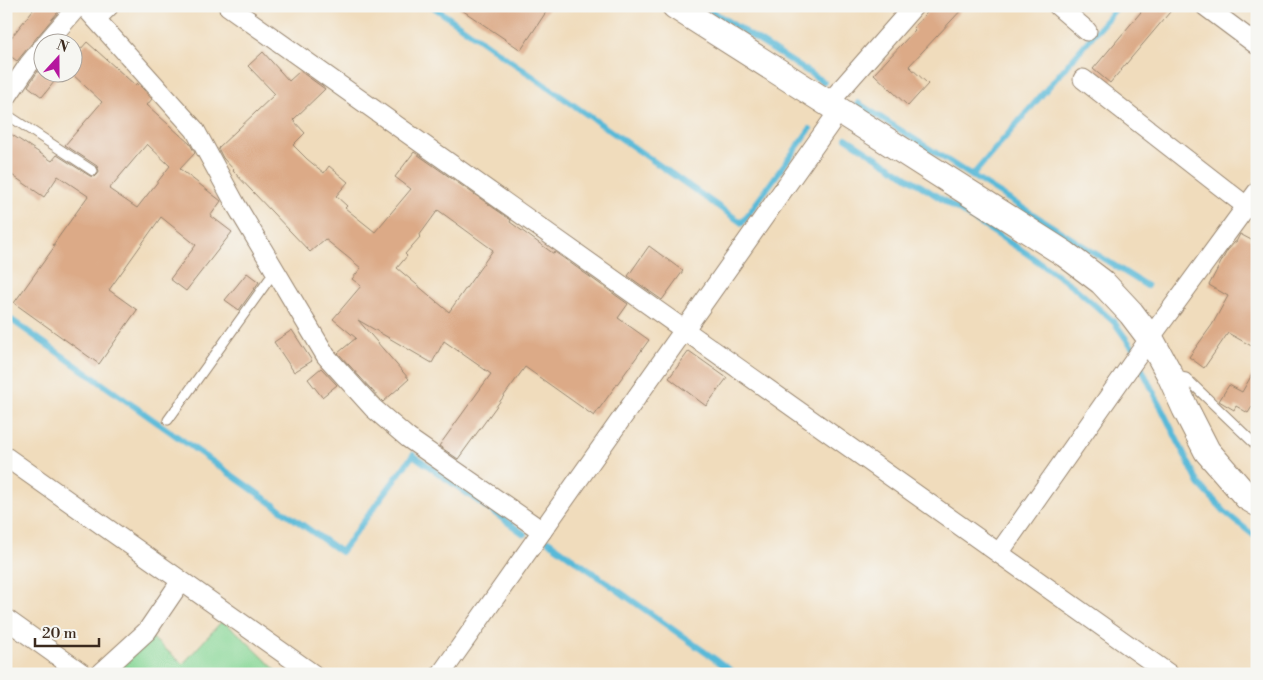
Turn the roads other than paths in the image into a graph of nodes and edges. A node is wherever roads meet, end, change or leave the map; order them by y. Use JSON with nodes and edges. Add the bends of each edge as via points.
{"nodes":[{"id":1,"x":78,"y":6,"type":"edge"},
{"id":2,"x":228,"y":6,"type":"edge"},
{"id":3,"x":675,"y":6,"type":"edge"},
{"id":4,"x":914,"y":6,"type":"edge"},
{"id":5,"x":1058,"y":6,"type":"edge"},
{"id":6,"x":1206,"y":6,"type":"edge"},
{"id":7,"x":96,"y":10,"type":"edge"},
{"id":8,"x":1087,"y":31,"type":"dead end"},
{"id":9,"x":56,"y":32,"type":"edge"},
{"id":10,"x":1257,"y":45,"type":"edge"},
{"id":11,"x":32,"y":60,"type":"edge"},
{"id":12,"x":1083,"y":79,"type":"dead end"},
{"id":13,"x":6,"y":98,"type":"edge"},
{"id":14,"x":834,"y":107,"type":"junction"},
{"id":15,"x":6,"y":114,"type":"edge"},
{"id":16,"x":93,"y":171,"type":"dead end"},
{"id":17,"x":1252,"y":202,"type":"edge"},
{"id":18,"x":275,"y":271,"type":"junction"},
{"id":19,"x":684,"y":330,"type":"junction"},
{"id":20,"x":1150,"y":338,"type":"junction"},
{"id":21,"x":1170,"y":375,"type":"junction"},
{"id":22,"x":168,"y":420,"type":"dead end"},
{"id":23,"x":1257,"y":446,"type":"edge"},
{"id":24,"x":6,"y":457,"type":"edge"},
{"id":25,"x":1257,"y":503,"type":"edge"},
{"id":26,"x":542,"y":532,"type":"junction"},
{"id":27,"x":999,"y":553,"type":"junction"},
{"id":28,"x":181,"y":581,"type":"junction"},
{"id":29,"x":6,"y":619,"type":"edge"},
{"id":30,"x":82,"y":674,"type":"edge"},
{"id":31,"x":100,"y":674,"type":"edge"},
{"id":32,"x":313,"y":674,"type":"edge"},
{"id":33,"x":441,"y":674,"type":"edge"},
{"id":34,"x":1169,"y":674,"type":"edge"}],
"edges":[{"from":1,"to":9,"type":"street"},
{"from":2,"to":19,"type":"street"},
{"from":3,"to":14,"type":"street"},
{"from":4,"to":14,"type":"street"},
{"from":5,"to":8,"type":"street"},
{"from":6,"to":10,"type":"street"},
{"from":7,"to":18,"type":"street","via":[[195,130]]},
{"from":11,"to":13,"type":"street"},
{"from":12,"to":17,"type":"street"},
{"from":14,"to":19,"type":"street"},
{"from":14,"to":20,"type":"street","via":[[1065,254],[1102,282]]},
{"from":15,"to":16,"type":"lane"},
{"from":17,"to":20,"type":"street"},
{"from":18,"to":22,"type":"lane"},
{"from":18,"to":26,"type":"street","via":[[326,356],[373,408],[408,438]]},
{"from":19,"to":26,"type":"street"},
{"from":19,"to":27,"type":"street"},
{"from":20,"to":21,"type":"street"},
{"from":20,"to":27,"type":"street"},
{"from":21,"to":23,"type":"lane","via":[[1186,378]]},
{"from":21,"to":25,"type":"street","via":[[1208,451],[1247,497]]},
{"from":24,"to":28,"type":"street"},
{"from":26,"to":33,"type":"street"},
{"from":27,"to":34,"type":"street"},
{"from":28,"to":31,"type":"street","via":[[147,631]]},
{"from":28,"to":32,"type":"street"},
{"from":29,"to":30,"type":"street"}]}
